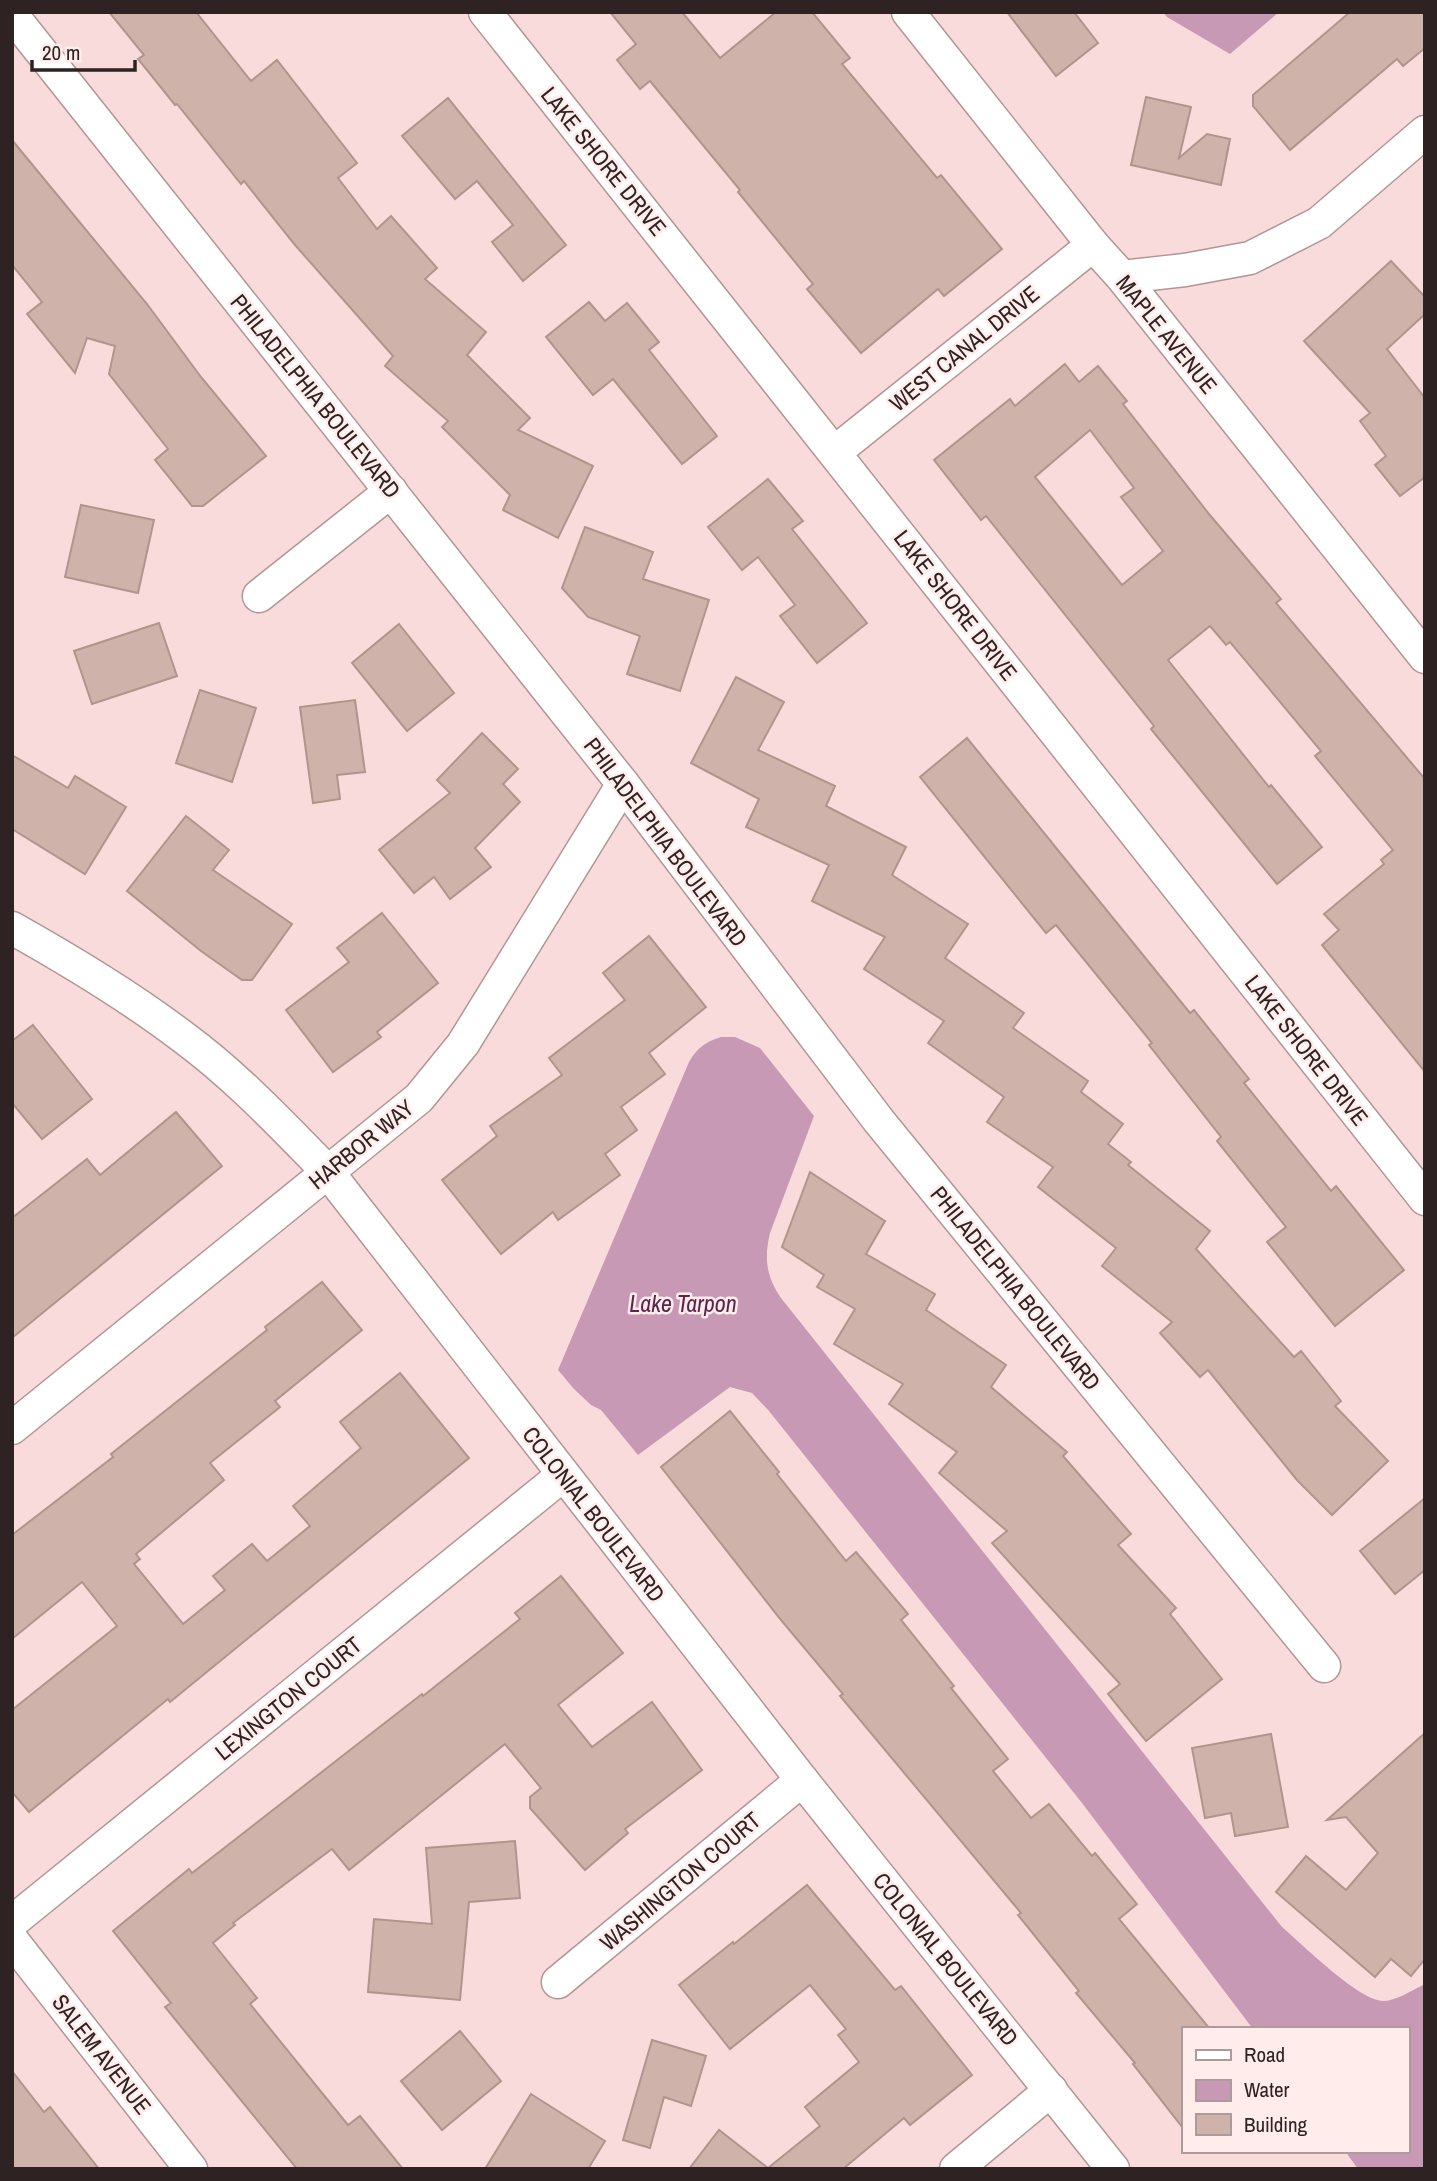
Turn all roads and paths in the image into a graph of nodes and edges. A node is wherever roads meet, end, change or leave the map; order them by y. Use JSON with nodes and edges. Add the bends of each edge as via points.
{"nodes":[{"id":1,"x":485,"y":12,"type":"edge"},
{"id":2,"x":908,"y":12,"type":"edge"},
{"id":3,"x":12,"y":15,"type":"edge"},
{"id":4,"x":1425,"y":132,"type":"edge"},
{"id":5,"x":1093,"y":245,"type":"junction"},
{"id":6,"x":1122,"y":276,"type":"junction"},
{"id":7,"x":835,"y":452,"type":"junction"},
{"id":8,"x":391,"y":491,"type":"junction"},
{"id":9,"x":259,"y":596,"type":"dead end"},
{"id":10,"x":1425,"y":657,"type":"edge"},
{"id":11,"x":623,"y":784,"type":"junction"},
{"id":12,"x":13,"y":929,"type":"edge"},
{"id":13,"x":327,"y":1171,"type":"junction"},
{"id":14,"x":1425,"y":1199,"type":"edge"},
{"id":15,"x":12,"y":1428,"type":"edge"},
{"id":16,"x":563,"y":1475,"type":"junction"},
{"id":17,"x":1324,"y":1666,"type":"dead end"},
{"id":18,"x":802,"y":1780,"type":"junction"},
{"id":19,"x":12,"y":1922,"type":"edge"},
{"id":20,"x":12,"y":1940,"type":"edge"},
{"id":21,"x":558,"y":1982,"type":"dead end"},
{"id":22,"x":1051,"y":2090,"type":"junction"},
{"id":23,"x":191,"y":2169,"type":"edge"},
{"id":24,"x":956,"y":2169,"type":"edge"},
{"id":25,"x":1113,"y":2169,"type":"edge"}],
"edges":[{"from":1,"to":7,"type":"street","name":"LAKE SHORE DRIVE"},
{"from":2,"to":5,"type":"street","name":"MAPLE AVENUE"},
{"from":3,"to":8,"type":"street","name":"PHILADELPHIA BOULEVARD"},
{"from":4,"to":6,"type":"street","via":[[1319,223],[1250,258]]},
{"from":5,"to":6,"type":"street","name":"MAPLE AVENUE"},
{"from":5,"to":7,"type":"street","name":"WEST CANAL DRIVE"},
{"from":6,"to":10,"type":"street","name":"MAPLE AVENUE"},
{"from":7,"to":14,"type":"street","name":"LAKE SHORE DRIVE"},
{"from":8,"to":9,"type":"street"},
{"from":8,"to":11,"type":"street","name":"PHILADELPHIA BOULEVARD"},
{"from":11,"to":13,"type":"street","name":"HARBOR WAY","via":[[463,1044],[419,1098]]},
{"from":11,"to":17,"type":"street","name":"PHILADELPHIA BOULEVARD","via":[[879,1121]]},
{"from":12,"to":13,"type":"street","name":"COLONIAL BOULEVARD","via":[[119,991],[185,1038],[256,1098]]},
{"from":13,"to":15,"type":"street","name":"HARBOR WAY"},
{"from":13,"to":16,"type":"street","name":"COLONIAL BOULEVARD"},
{"from":16,"to":18,"type":"street","name":"COLONIAL BOULEVARD"},
{"from":16,"to":19,"type":"street","name":"LEXINGTON COURT"},
{"from":18,"to":21,"type":"street","name":"WASHINGTON COURT"},
{"from":18,"to":22,"type":"street","name":"COLONIAL BOULEVARD"},
{"from":20,"to":23,"type":"street","name":"SALEM AVENUE"},
{"from":22,"to":24,"type":"street"},
{"from":22,"to":25,"type":"street","name":"COLONIAL BOULEVARD"}]}
